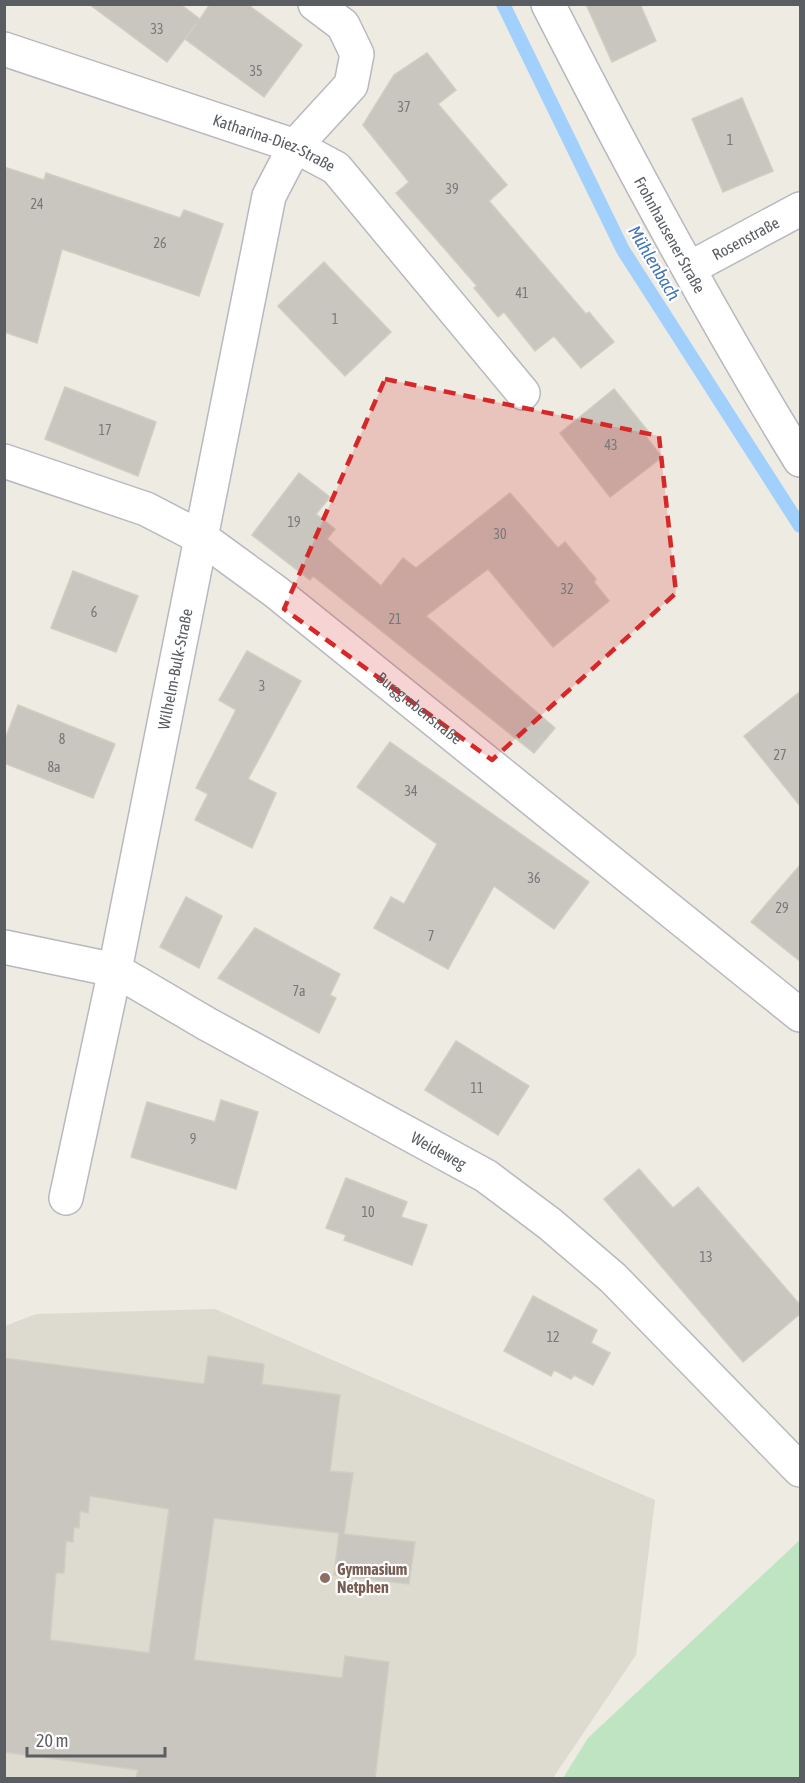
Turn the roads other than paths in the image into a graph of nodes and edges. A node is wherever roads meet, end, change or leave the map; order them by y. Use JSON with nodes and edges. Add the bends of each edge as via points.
{"nodes":[{"id":1,"x":315,"y":4,"type":"edge"},
{"id":2,"x":549,"y":4,"type":"edge"},
{"id":3,"x":4,"y":50,"type":"edge"},
{"id":4,"x":295,"y":146,"type":"junction"},
{"id":5,"x":801,"y":208,"type":"edge"},
{"id":6,"x":690,"y":268,"type":"junction"},
{"id":7,"x":523,"y":393,"type":"dead end"},
{"id":8,"x":801,"y":460,"type":"edge"},
{"id":9,"x":4,"y":461,"type":"edge"},
{"id":10,"x":202,"y":538,"type":"junction"},
{"id":11,"x":4,"y":946,"type":"edge"},
{"id":12,"x":115,"y":970,"type":"junction"},
{"id":13,"x":801,"y":1015,"type":"edge"},
{"id":14,"x":66,"y":1198,"type":"dead end"},
{"id":15,"x":801,"y":1470,"type":"edge"}],
"edges":[{"from":1,"to":4,"type":"street","name":"Wilhelm-Bulk-Straße","via":[[343,25],[357,54],[351,86]]},
{"from":2,"to":6,"type":"street","name":"Frohnhausener Straße"},
{"from":3,"to":4,"type":"street","name":"Katharina-Diez-Straße"},
{"from":4,"to":7,"type":"street","name":"Katharina-Diez-Straße","via":[[336,168]]},
{"from":4,"to":10,"type":"street","name":"Wilhelm-Bulk-Straße","via":[[269,196]]},
{"from":5,"to":6,"type":"street","name":"Rosenstraße"},
{"from":6,"to":8,"type":"street","name":"Frohnhausener Straße","via":[[747,374]]},
{"from":9,"to":10,"type":"street","name":"Burggrabenstraße","via":[[146,509]]},
{"from":10,"to":12,"type":"street","name":"Wilhelm-Bulk-Straße"},
{"from":10,"to":13,"type":"street","name":"Burggrabenstraße","via":[[276,592]]},
{"from":11,"to":12,"type":"street","name":"Weideweg"},
{"from":12,"to":14,"type":"street","name":"Wilhelm-Bulk-Straße"},
{"from":12,"to":15,"type":"street","name":"Weideweg","via":[[486,1176],[613,1278]]}]}
